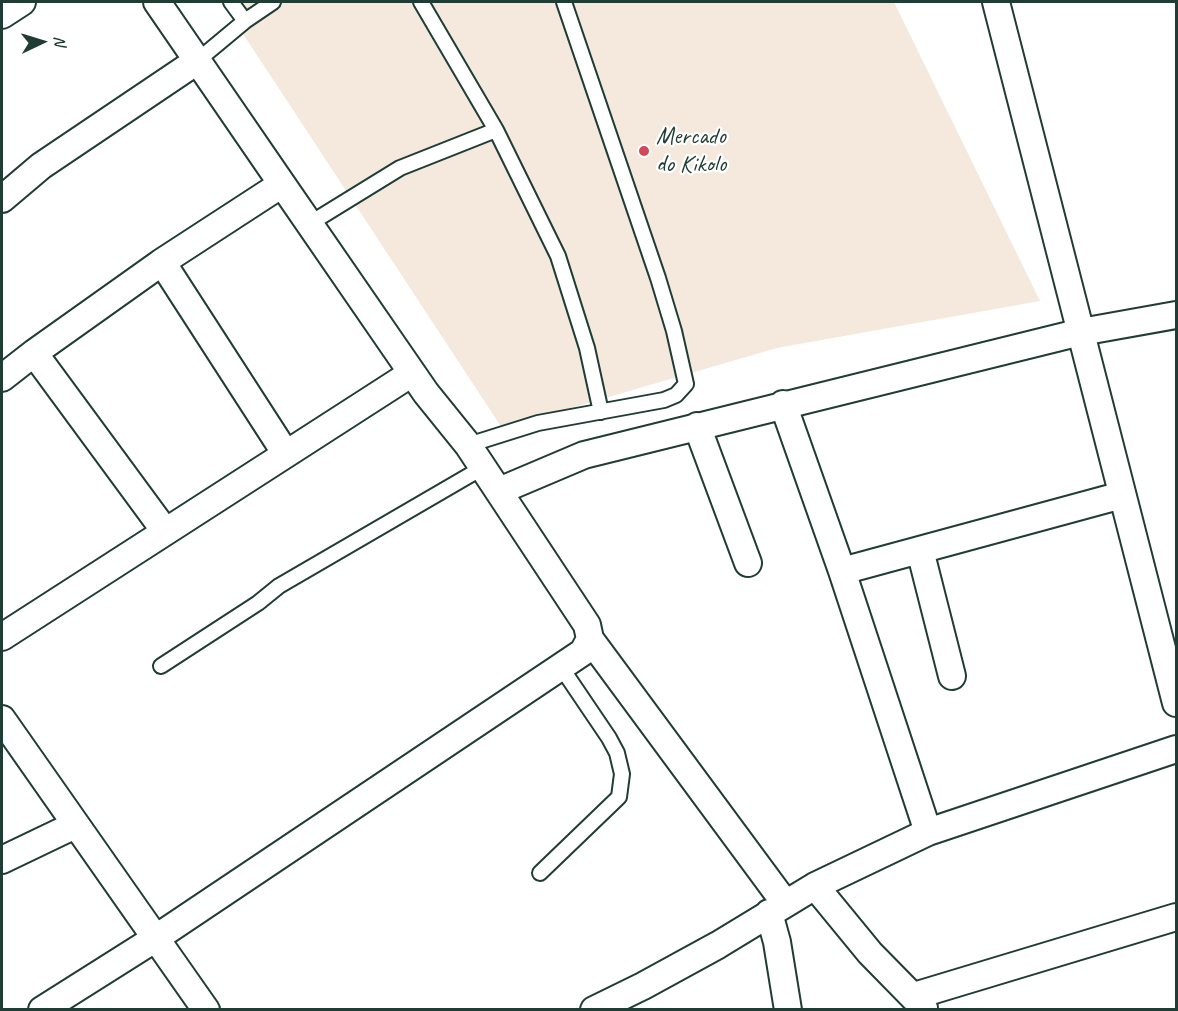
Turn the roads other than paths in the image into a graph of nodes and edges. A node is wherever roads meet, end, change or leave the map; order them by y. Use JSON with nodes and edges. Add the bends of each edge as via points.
{"nodes":[{"id":1,"x":22,"y":2,"type":"edge"},
{"id":2,"x":158,"y":2,"type":"edge"},
{"id":3,"x":231,"y":2,"type":"edge"},
{"id":4,"x":273,"y":2,"type":"edge"},
{"id":5,"x":421,"y":2,"type":"edge"},
{"id":6,"x":564,"y":2,"type":"edge"},
{"id":7,"x":996,"y":2,"type":"edge"},
{"id":8,"x":2,"y":15,"type":"edge"},
{"id":9,"x":245,"y":21,"type":"junction"},
{"id":10,"x":197,"y":61,"type":"junction"},
{"id":11,"x":496,"y":130,"type":"junction"},
{"id":12,"x":282,"y":184,"type":"junction"},
{"id":13,"x":2,"y":199,"type":"edge"},
{"id":14,"x":309,"y":224,"type":"junction"},
{"id":15,"x":162,"y":262,"type":"junction"},
{"id":16,"x":1176,"y":315,"type":"edge"},
{"id":17,"x":1082,"y":332,"type":"junction"},
{"id":18,"x":34,"y":353,"type":"junction"},
{"id":19,"x":412,"y":373,"type":"junction"},
{"id":20,"x":2,"y":378,"type":"edge"},
{"id":21,"x":783,"y":404,"type":"junction"},
{"id":22,"x":601,"y":411,"type":"junction"},
{"id":23,"x":698,"y":426,"type":"junction"},
{"id":24,"x":468,"y":445,"type":"junction"},
{"id":25,"x":286,"y":454,"type":"junction"},
{"id":26,"x":482,"y":468,"type":"junction"},
{"id":27,"x":499,"y":491,"type":"junction"},
{"id":28,"x":1122,"y":495,"type":"junction"},
{"id":29,"x":165,"y":531,"type":"junction"},
{"id":30,"x":920,"y":550,"type":"junction"},
{"id":31,"x":748,"y":563,"type":"dead end"},
{"id":32,"x":842,"y":571,"type":"junction"},
{"id":33,"x":2,"y":637,"type":"edge"},
{"id":34,"x":590,"y":639,"type":"junction"},
{"id":35,"x":161,"y":666,"type":"dead end"},
{"id":36,"x":561,"y":667,"type":"junction"},
{"id":37,"x":952,"y":676,"type":"dead end"},
{"id":38,"x":1176,"y":703,"type":"edge"},
{"id":39,"x":2,"y":719,"type":"edge"},
{"id":40,"x":1176,"y":749,"type":"edge"},
{"id":41,"x":75,"y":825,"type":"junction"},
{"id":42,"x":928,"y":832,"type":"junction"},
{"id":43,"x":2,"y":860,"type":"edge"},
{"id":44,"x":540,"y":873,"type":"dead end"},
{"id":45,"x":815,"y":886,"type":"junction"},
{"id":46,"x":777,"y":908,"type":"junction"},
{"id":47,"x":1176,"y":917,"type":"edge"},
{"id":48,"x":156,"y":938,"type":"junction"},
{"id":49,"x":920,"y":1003,"type":"edge"},
{"id":50,"x":42,"y":1010,"type":"edge"},
{"id":51,"x":206,"y":1010,"type":"edge"},
{"id":52,"x":594,"y":1010,"type":"edge"},
{"id":53,"x":788,"y":1010,"type":"edge"}],
"edges":[{"from":1,"to":8,"type":"street"},
{"from":2,"to":10,"type":"street"},
{"from":3,"to":9,"type":"lane"},
{"from":4,"to":9,"type":"lane"},
{"from":5,"to":11,"type":"lane"},
{"from":6,"to":22,"type":"lane","via":[[658,278],[686,384],[676,395],[664,400]]},
{"from":7,"to":17,"type":"street"},
{"from":9,"to":10,"type":"lane"},
{"from":10,"to":12,"type":"street"},
{"from":10,"to":13,"type":"street","via":[[41,166]]},
{"from":11,"to":14,"type":"lane","via":[[400,168]]},
{"from":11,"to":22,"type":"lane","via":[[558,256],[587,348]]},
{"from":12,"to":14,"type":"street"},
{"from":12,"to":15,"type":"street"},
{"from":14,"to":19,"type":"street"},
{"from":15,"to":18,"type":"street"},
{"from":15,"to":25,"type":"street"},
{"from":16,"to":17,"type":"street"},
{"from":17,"to":21,"type":"street"},
{"from":17,"to":28,"type":"street"},
{"from":18,"to":20,"type":"street"},
{"from":18,"to":29,"type":"street"},
{"from":19,"to":24,"type":"street"},
{"from":19,"to":25,"type":"street"},
{"from":21,"to":23,"type":"street"},
{"from":21,"to":32,"type":"street"},
{"from":22,"to":24,"type":"lane","via":[[538,423]]},
{"from":23,"to":27,"type":"street","via":[[584,455]]},
{"from":23,"to":31,"type":"street"},
{"from":24,"to":26,"type":"street"},
{"from":25,"to":29,"type":"street"},
{"from":26,"to":27,"type":"street"},
{"from":26,"to":35,"type":"lane","via":[[279,586]]},
{"from":27,"to":34,"type":"street","via":[[587,625]]},
{"from":28,"to":30,"type":"street"},
{"from":28,"to":38,"type":"street"},
{"from":29,"to":33,"type":"street"},
{"from":30,"to":32,"type":"street"},
{"from":30,"to":37,"type":"street"},
{"from":32,"to":42,"type":"street"},
{"from":34,"to":36,"type":"street","via":[[583,652]]},
{"from":34,"to":46,"type":"street"},
{"from":36,"to":44,"type":"lane","via":[[609,738],[622,774],[619,797]]},
{"from":36,"to":48,"type":"street"},
{"from":39,"to":41,"type":"street"},
{"from":40,"to":42,"type":"street"},
{"from":41,"to":43,"type":"street"},
{"from":41,"to":48,"type":"street"},
{"from":42,"to":45,"type":"street"},
{"from":45,"to":46,"type":"street"},
{"from":45,"to":49,"type":"street","via":[[870,953]]},
{"from":46,"to":52,"type":"street","via":[[718,945]]},
{"from":46,"to":53,"type":"street","via":[[777,942]]},
{"from":47,"to":49,"type":"street"},
{"from":48,"to":50,"type":"street"},
{"from":48,"to":51,"type":"street"}]}
